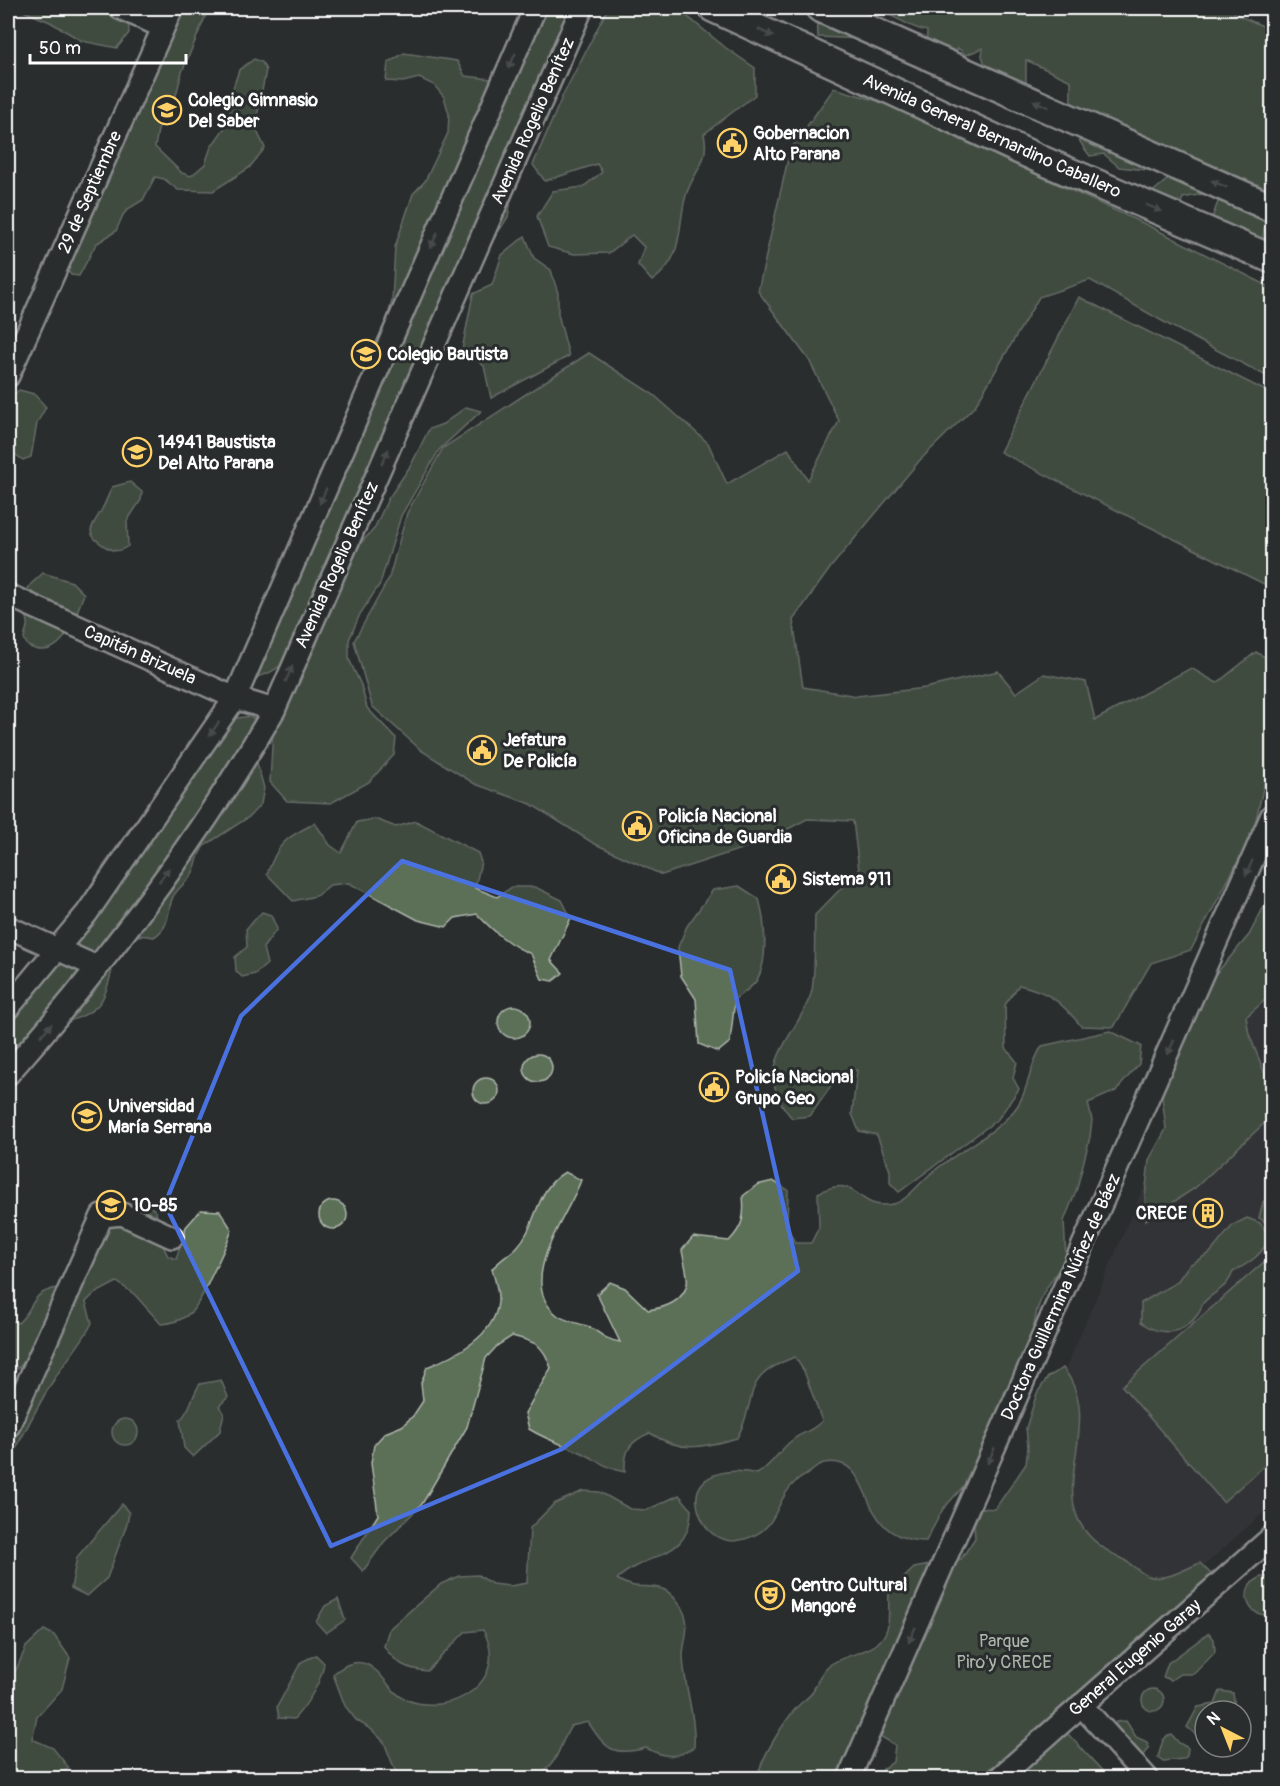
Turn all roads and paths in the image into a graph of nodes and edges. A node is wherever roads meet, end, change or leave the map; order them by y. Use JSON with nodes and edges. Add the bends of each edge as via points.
{"nodes":[{"id":1,"x":120,"y":8,"type":"edge"},
{"id":2,"x":172,"y":8,"type":"edge"},
{"id":3,"x":535,"y":8,"type":"edge"},
{"id":4,"x":582,"y":8,"type":"edge"},
{"id":5,"x":713,"y":8,"type":"edge"},
{"id":6,"x":820,"y":8,"type":"edge"},
{"id":7,"x":163,"y":27,"type":"junction"},
{"id":8,"x":1272,"y":208,"type":"edge"},
{"id":9,"x":1272,"y":259,"type":"edge"},
{"id":10,"x":8,"y":376,"type":"edge"},
{"id":11,"x":8,"y":595,"type":"edge"},
{"id":12,"x":235,"y":698,"type":"junction"},
{"id":13,"x":274,"y":710,"type":"junction"},
{"id":14,"x":1272,"y":815,"type":"edge"},
{"id":15,"x":8,"y":927,"type":"edge"},
{"id":16,"x":58,"y":950,"type":"junction"},
{"id":17,"x":97,"y":967,"type":"junction"},
{"id":18,"x":8,"y":1008,"type":"edge"},
{"id":19,"x":8,"y":1074,"type":"edge"},
{"id":20,"x":172,"y":1237,"type":"dead end"},
{"id":21,"x":8,"y":1427,"type":"edge"},
{"id":22,"x":1272,"y":1537,"type":"edge"},
{"id":23,"x":1081,"y":1705,"type":"junction"},
{"id":24,"x":849,"y":1779,"type":"edge"},
{"id":25,"x":999,"y":1779,"type":"edge"},
{"id":26,"x":1147,"y":1779,"type":"edge"}],
"edges":[{"from":1,"to":7,"type":"street"},
{"from":2,"to":7,"type":"street","name":"29 de Septiembre"},
{"from":3,"to":12,"type":"street","one_way":true},
{"from":13,"to":4,"type":"street","name":"Avenida Rogelio Benítez","one_way":true},
{"from":5,"to":9,"type":"main road","name":"Avenida General Bernardino Caballero","one_way":true,"via":[[1046,162]]},
{"from":8,"to":6,"type":"main road","one_way":true},
{"from":7,"to":10,"type":"street","name":"29 de Septiembre"},
{"from":11,"to":12,"type":"street","name":"Capitán Brizuela"},
{"from":12,"to":13,"type":"street","name":"Capitán Brizuela"},
{"from":12,"to":16,"type":"street","one_way":true,"via":[[87,914]]},
{"from":17,"to":13,"type":"street","name":"Avenida Rogelio Benítez","one_way":true,"via":[[231,784]]},
{"from":14,"to":24,"type":"street","name":"Doctora Guillermina Núñez de Báez","one_way":true},
{"from":15,"to":16,"type":"street"},
{"from":16,"to":17,"type":"street"},
{"from":16,"to":18,"type":"street"},
{"from":19,"to":17,"type":"street","name":"Avenida Rogelio Benítez","one_way":true,"via":[[71,1003]]},
{"from":20,"to":21,"type":"street","via":[[122,1214],[102,1216]]},
{"from":22,"to":23,"type":"street","name":"General Eugenio Garay"},
{"from":23,"to":25,"type":"street","name":"General Eugenio Garay"},
{"from":23,"to":26,"type":"street"}]}
